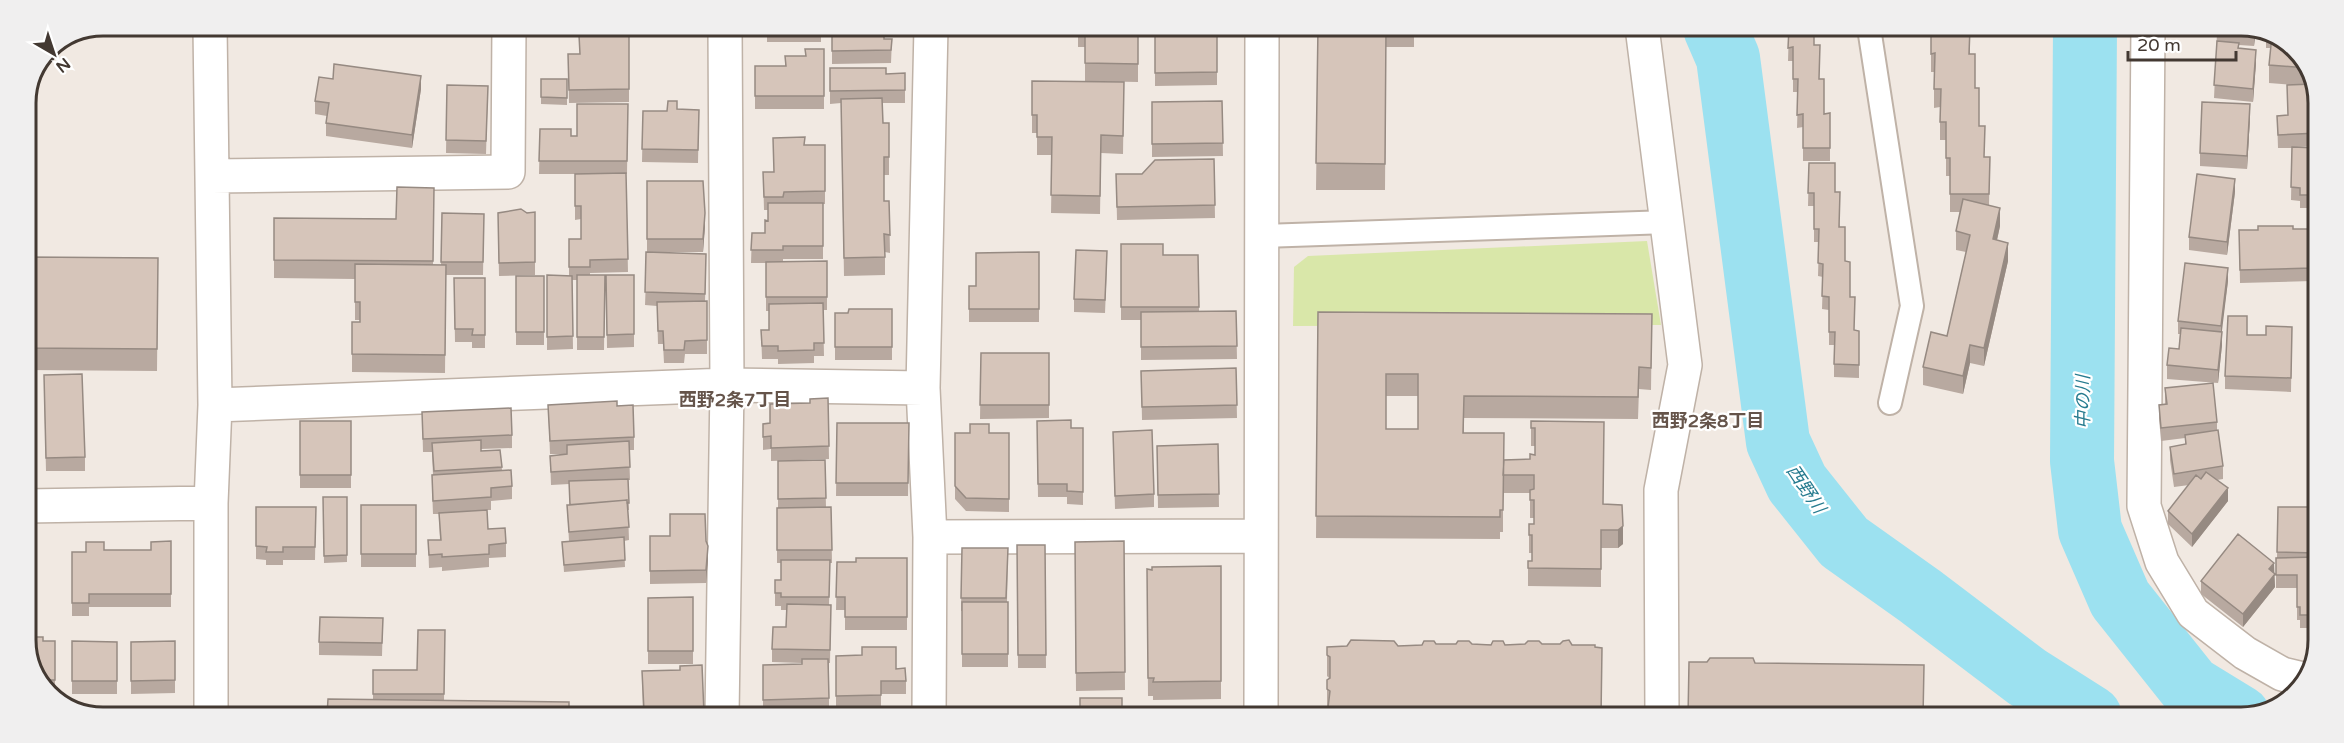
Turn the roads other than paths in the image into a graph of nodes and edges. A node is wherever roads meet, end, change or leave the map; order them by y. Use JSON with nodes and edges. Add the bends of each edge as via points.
{"nodes":[{"id":1,"x":210,"y":36,"type":"edge"},
{"id":2,"x":509,"y":36,"type":"edge"},
{"id":3,"x":725,"y":36,"type":"edge"},
{"id":4,"x":931,"y":36,"type":"edge"},
{"id":5,"x":1262,"y":36,"type":"edge"},
{"id":6,"x":1643,"y":36,"type":"edge"},
{"id":7,"x":1870,"y":36,"type":"edge"},
{"id":8,"x":2148,"y":36,"type":"edge"},
{"id":9,"x":213,"y":176,"type":"junction"},
{"id":10,"x":1668,"y":222,"type":"junction"},
{"id":11,"x":1262,"y":236,"type":"junction"},
{"id":12,"x":727,"y":384,"type":"junction"},
{"id":13,"x":923,"y":388,"type":"junction"},
{"id":14,"x":1890,"y":403,"type":"dead end"},
{"id":15,"x":215,"y":405,"type":"junction"},
{"id":16,"x":211,"y":503,"type":"junction"},
{"id":17,"x":36,"y":506,"type":"edge"},
{"id":18,"x":1260,"y":536,"type":"junction"},
{"id":19,"x":930,"y":537,"type":"junction"},
{"id":20,"x":2297,"y":677,"type":"edge"},
{"id":21,"x":211,"y":707,"type":"edge"},
{"id":22,"x":722,"y":707,"type":"edge"},
{"id":23,"x":929,"y":707,"type":"edge"},
{"id":24,"x":1261,"y":707,"type":"edge"},
{"id":25,"x":1662,"y":707,"type":"edge"}],
"edges":[{"from":1,"to":9,"type":"street"},
{"from":2,"to":9,"type":"street","via":[[508,172]]},
{"from":3,"to":12,"type":"street"},
{"from":4,"to":13,"type":"street"},
{"from":5,"to":11,"type":"street"},
{"from":6,"to":10,"type":"street"},
{"from":7,"to":14,"type":"lane","via":[[1912,306]]},
{"from":8,"to":20,"type":"street","via":[[2144,506],[2162,562],[2193,613],[2245,653],[2282,674]]},
{"from":9,"to":15,"type":"street"},
{"from":10,"to":11,"type":"lane"},
{"from":10,"to":25,"type":"street","via":[[1685,365],[1661,490]]},
{"from":11,"to":18,"type":"street"},
{"from":12,"to":13,"type":"street"},
{"from":12,"to":15,"type":"street"},
{"from":12,"to":22,"type":"street"},
{"from":13,"to":19,"type":"street"},
{"from":15,"to":16,"type":"street"},
{"from":16,"to":17,"type":"street"},
{"from":16,"to":21,"type":"street"},
{"from":18,"to":19,"type":"street"},
{"from":18,"to":24,"type":"street"},
{"from":19,"to":23,"type":"street"}]}
